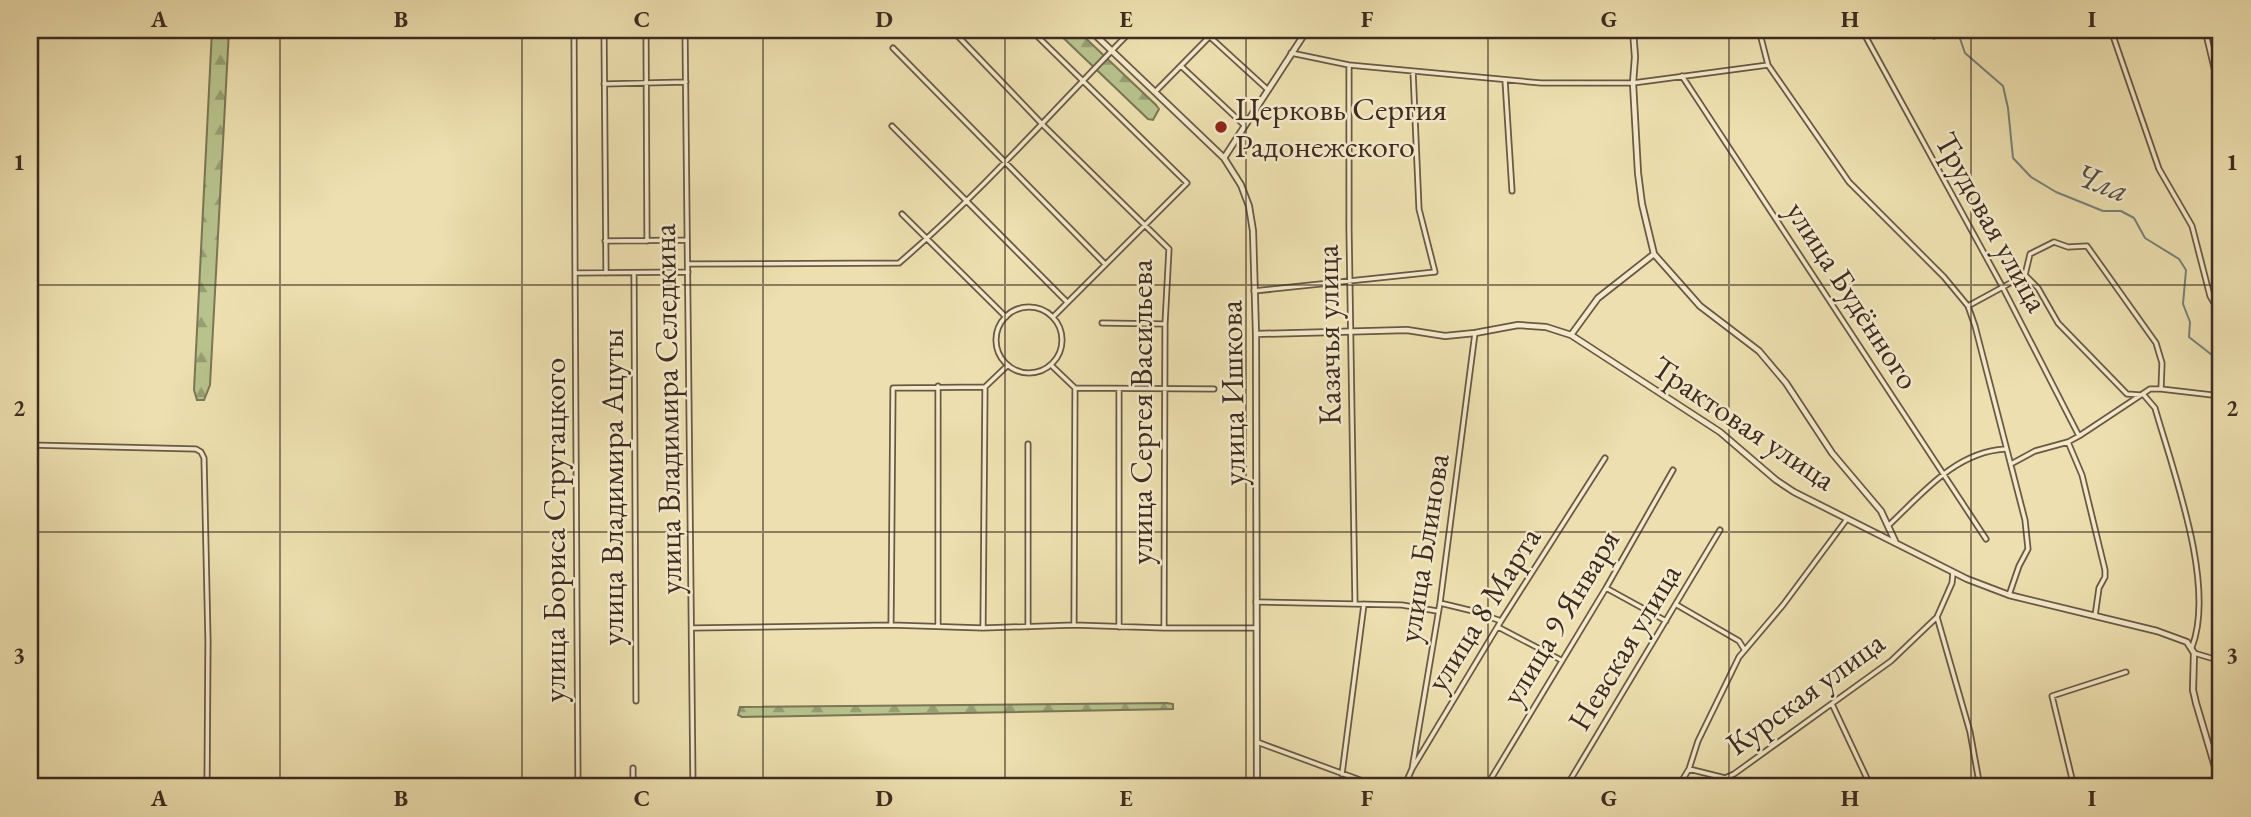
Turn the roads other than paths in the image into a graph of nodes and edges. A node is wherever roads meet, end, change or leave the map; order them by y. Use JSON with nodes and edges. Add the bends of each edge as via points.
{"nodes":[{"id":1,"x":574,"y":30,"type":"edge"},
{"id":2,"x":604,"y":30,"type":"edge"},
{"id":3,"x":646,"y":30,"type":"edge"},
{"id":4,"x":685,"y":30,"type":"edge"},
{"id":5,"x":952,"y":30,"type":"edge"},
{"id":6,"x":1031,"y":30,"type":"edge"},
{"id":7,"x":1090,"y":30,"type":"edge"},
{"id":8,"x":1132,"y":30,"type":"edge"},
{"id":9,"x":1216,"y":30,"type":"edge"},
{"id":10,"x":1307,"y":30,"type":"edge"},
{"id":11,"x":1633,"y":30,"type":"edge"},
{"id":12,"x":1759,"y":30,"type":"edge"},
{"id":13,"x":1862,"y":30,"type":"edge"},
{"id":14,"x":1935,"y":30,"type":"edge"},
{"id":15,"x":2111,"y":30,"type":"edge"},
{"id":16,"x":2205,"y":30,"type":"edge"},
{"id":17,"x":1209,"y":36,"type":"junction"},
{"id":18,"x":1934,"y":36,"type":"dead end"},
{"id":19,"x":893,"y":48,"type":"dead end"},
{"id":20,"x":1112,"y":50,"type":"junction"},
{"id":21,"x":1291,"y":53,"type":"junction"},
{"id":22,"x":1349,"y":65,"type":"junction"},
{"id":23,"x":1768,"y":65,"type":"junction"},
{"id":24,"x":1181,"y":66,"type":"junction"},
{"id":25,"x":1413,"y":71,"type":"junction"},
{"id":26,"x":1682,"y":76,"type":"junction"},
{"id":27,"x":1084,"y":80,"type":"junction"},
{"id":28,"x":1505,"y":80,"type":"junction"},
{"id":29,"x":686,"y":82,"type":"junction"},
{"id":30,"x":1633,"y":83,"type":"junction"},
{"id":31,"x":604,"y":84,"type":"junction"},
{"id":32,"x":646,"y":84,"type":"junction"},
{"id":33,"x":1267,"y":89,"type":"junction"},
{"id":34,"x":1156,"y":91,"type":"junction"},
{"id":35,"x":2221,"y":97,"type":"edge"},
{"id":36,"x":1043,"y":125,"type":"junction"},
{"id":37,"x":1244,"y":125,"type":"junction"},
{"id":38,"x":891,"y":126,"type":"dead end"},
{"id":39,"x":1224,"y":158,"type":"junction"},
{"id":40,"x":1005,"y":162,"type":"junction"},
{"id":41,"x":1512,"y":191,"type":"dead end"},
{"id":42,"x":968,"y":200,"type":"junction"},
{"id":43,"x":902,"y":214,"type":"dead end"},
{"id":44,"x":1146,"y":225,"type":"junction"},
{"id":45,"x":928,"y":238,"type":"junction"},
{"id":46,"x":688,"y":240,"type":"junction"},
{"id":47,"x":605,"y":241,"type":"junction"},
{"id":48,"x":647,"y":241,"type":"junction"},
{"id":49,"x":1654,"y":254,"type":"junction"},
{"id":50,"x":688,"y":264,"type":"junction"},
{"id":51,"x":1105,"y":264,"type":"junction"},
{"id":52,"x":634,"y":272,"type":"junction"},
{"id":53,"x":688,"y":272,"type":"junction"},
{"id":54,"x":575,"y":273,"type":"junction"},
{"id":55,"x":606,"y":273,"type":"junction"},
{"id":56,"x":2025,"y":275,"type":"junction"},
{"id":57,"x":1350,"y":281,"type":"junction"},
{"id":58,"x":2002,"y":286,"type":"junction"},
{"id":59,"x":1254,"y":291,"type":"junction"},
{"id":60,"x":1067,"y":302,"type":"junction"},
{"id":61,"x":1968,"y":306,"type":"junction"},
{"id":62,"x":2221,"y":315,"type":"edge"},
{"id":63,"x":1006,"y":317,"type":"junction"},
{"id":64,"x":1054,"y":317,"type":"junction"},
{"id":65,"x":1102,"y":323,"type":"dead end"},
{"id":66,"x":1165,"y":324,"type":"junction"},
{"id":67,"x":1351,"y":332,"type":"junction"},
{"id":68,"x":1475,"y":333,"type":"junction"},
{"id":69,"x":1256,"y":334,"type":"junction"},
{"id":70,"x":1571,"y":335,"type":"junction"},
{"id":71,"x":1007,"y":366,"type":"junction"},
{"id":72,"x":1052,"y":366,"type":"junction"},
{"id":73,"x":938,"y":386,"type":"junction"},
{"id":74,"x":985,"y":387,"type":"junction"},
{"id":75,"x":1075,"y":388,"type":"junction"},
{"id":76,"x":1214,"y":389,"type":"dead end"},
{"id":77,"x":2161,"y":389,"type":"junction"},
{"id":78,"x":1119,"y":390,"type":"junction"},
{"id":79,"x":1166,"y":390,"type":"junction"},
{"id":80,"x":2143,"y":394,"type":"junction"},
{"id":81,"x":2221,"y":396,"type":"edge"},
{"id":82,"x":2079,"y":436,"type":"junction"},
{"id":83,"x":2068,"y":442,"type":"junction"},
{"id":84,"x":1028,"y":444,"type":"dead end"},
{"id":85,"x":30,"y":445,"type":"edge"},
{"id":86,"x":2006,"y":449,"type":"junction"},
{"id":87,"x":1605,"y":457,"type":"dead end"},
{"id":88,"x":2011,"y":464,"type":"junction"},
{"id":89,"x":1673,"y":470,"type":"dead end"},
{"id":90,"x":1943,"y":474,"type":"junction"},
{"id":91,"x":1847,"y":519,"type":"junction"},
{"id":92,"x":1888,"y":526,"type":"junction"},
{"id":93,"x":1720,"y":530,"type":"dead end"},
{"id":94,"x":1986,"y":539,"type":"dead end"},
{"id":95,"x":1895,"y":542,"type":"junction"},
{"id":96,"x":1953,"y":573,"type":"junction"},
{"id":97,"x":1606,"y":588,"type":"junction"},
{"id":98,"x":2009,"y":595,"type":"junction"},
{"id":99,"x":1256,"y":602,"type":"junction"},
{"id":100,"x":1440,"y":603,"type":"junction"},
{"id":101,"x":1355,"y":604,"type":"junction"},
{"id":102,"x":1364,"y":604,"type":"junction"},
{"id":103,"x":1677,"y":605,"type":"junction"},
{"id":104,"x":1437,"y":611,"type":"junction"},
{"id":105,"x":2095,"y":616,"type":"junction"},
{"id":106,"x":1937,"y":617,"type":"junction"},
{"id":107,"x":1501,"y":621,"type":"junction"},
{"id":108,"x":1666,"y":621,"type":"junction"},
{"id":109,"x":891,"y":625,"type":"junction"},
{"id":110,"x":1074,"y":625,"type":"junction"},
{"id":111,"x":938,"y":626,"type":"junction"},
{"id":112,"x":1498,"y":626,"type":"junction"},
{"id":113,"x":1028,"y":627,"type":"junction"},
{"id":114,"x":1119,"y":627,"type":"junction"},
{"id":115,"x":692,"y":628,"type":"junction"},
{"id":116,"x":983,"y":628,"type":"junction"},
{"id":117,"x":1164,"y":628,"type":"junction"},
{"id":118,"x":1255,"y":628,"type":"junction"},
{"id":119,"x":1744,"y":649,"type":"junction"},
{"id":120,"x":2193,"y":650,"type":"junction"},
{"id":121,"x":1561,"y":660,"type":"junction"},
{"id":122,"x":2221,"y":661,"type":"edge"},
{"id":123,"x":2126,"y":672,"type":"dead end"},
{"id":124,"x":636,"y":701,"type":"dead end"},
{"id":125,"x":1831,"y":703,"type":"junction"},
{"id":126,"x":1257,"y":742,"type":"junction"},
{"id":127,"x":633,"y":768,"type":"dead end"},
{"id":128,"x":1412,"y":769,"type":"junction"},
{"id":129,"x":1689,"y":769,"type":"junction"},
{"id":130,"x":1342,"y":774,"type":"junction"},
{"id":131,"x":207,"y":787,"type":"edge"},
{"id":132,"x":578,"y":787,"type":"edge"},
{"id":133,"x":633,"y":787,"type":"edge"},
{"id":134,"x":693,"y":787,"type":"edge"},
{"id":135,"x":1257,"y":787,"type":"edge"},
{"id":136,"x":1379,"y":787,"type":"edge"},
{"id":137,"x":1404,"y":787,"type":"edge"},
{"id":138,"x":1486,"y":787,"type":"edge"},
{"id":139,"x":1566,"y":787,"type":"edge"},
{"id":140,"x":1678,"y":787,"type":"edge"},
{"id":141,"x":1871,"y":787,"type":"edge"},
{"id":142,"x":1980,"y":787,"type":"edge"},
{"id":143,"x":2074,"y":787,"type":"edge"},
{"id":144,"x":2221,"y":787,"type":"edge"}],
"edges":[{"from":1,"to":54,"type":"street","name":"улица Бориса Стругацкого"},
{"from":2,"to":31,"type":"street"},
{"from":3,"to":32,"type":"street"},
{"from":4,"to":29,"type":"street","name":"улица Владимира Селедкина"},
{"from":5,"to":36,"type":"street","name":"улица Сергея Васильева"},
{"from":6,"to":27,"type":"street"},
{"from":7,"to":20,"type":"street","name":"улица Ишкова"},
{"from":8,"to":20,"type":"street"},
{"from":9,"to":17,"type":"street"},
{"from":10,"to":21,"type":"street"},
{"from":11,"to":30,"type":"street"},
{"from":12,"to":23,"type":"street"},
{"from":13,"to":58,"type":"street","name":"Трудовая улица"},
{"from":14,"to":18,"type":"street"},
{"from":15,"to":62,"type":"street","via":[[2159,169],[2192,226],[2210,296]]},
{"from":16,"to":35,"type":"street"},
{"from":17,"to":24,"type":"street"},
{"from":17,"to":33,"type":"street"},
{"from":19,"to":40,"type":"street"},
{"from":20,"to":27,"type":"street"},
{"from":20,"to":34,"type":"street","name":"улица Ишкова"},
{"from":21,"to":22,"type":"street"},
{"from":21,"to":33,"type":"street"},
{"from":22,"to":25,"type":"street"},
{"from":22,"to":57,"type":"street","name":"Казачья улица"},
{"from":23,"to":26,"type":"street"},
{"from":23,"to":61,"type":"street","via":[[1849,182]]},
{"from":24,"to":34,"type":"street"},
{"from":24,"to":37,"type":"street"},
{"from":25,"to":28,"type":"street"},
{"from":25,"to":57,"type":"street","via":[[1419,209],[1435,272]]},
{"from":26,"to":30,"type":"street"},
{"from":26,"to":90,"type":"street","name":"улица Будённого"},
{"from":27,"to":36,"type":"street"},
{"from":27,"to":44,"type":"street","via":[[1187,183]]},
{"from":28,"to":30,"type":"street"},
{"from":28,"to":41,"type":"street"},
{"from":29,"to":32,"type":"street"},
{"from":29,"to":46,"type":"street","name":"улица Владимира Селедкина"},
{"from":30,"to":49,"type":"street","via":[[1640,185]]},
{"from":31,"to":32,"type":"street"},
{"from":31,"to":47,"type":"street"},
{"from":32,"to":48,"type":"street"},
{"from":33,"to":37,"type":"street"},
{"from":34,"to":39,"type":"street","name":"улица Ишкова"},
{"from":36,"to":40,"type":"street"},
{"from":36,"to":44,"type":"street","name":"улица Сергея Васильева"},
{"from":37,"to":39,"type":"street"},
{"from":38,"to":42,"type":"street"},
{"from":39,"to":59,"type":"street","name":"улица Ишкова","via":[[1250,206]]},
{"from":40,"to":42,"type":"street"},
{"from":40,"to":51,"type":"street"},
{"from":42,"to":45,"type":"street"},
{"from":42,"to":60,"type":"street"},
{"from":43,"to":45,"type":"street"},
{"from":44,"to":51,"type":"street"},
{"from":44,"to":66,"type":"street","name":"улица Сергея Васильева","via":[[1169,248]]},
{"from":45,"to":50,"type":"street","via":[[899,263]]},
{"from":45,"to":63,"type":"street"},
{"from":46,"to":48,"type":"street"},
{"from":46,"to":50,"type":"street","name":"улица Владимира Селедкина"},
{"from":47,"to":48,"type":"street"},
{"from":47,"to":55,"type":"street"},
{"from":49,"to":70,"type":"street","via":[[1598,298]]},
{"from":49,"to":92,"type":"street","via":[[1700,306],[1759,351]]},
{"from":50,"to":53,"type":"street","name":"улица Владимира Селедкина"},
{"from":51,"to":60,"type":"street"},
{"from":52,"to":53,"type":"street"},
{"from":52,"to":55,"type":"street"},
{"from":52,"to":124,"type":"street","name":"улица Владимира Ацуты"},
{"from":53,"to":115,"type":"street","name":"улица Владимира Селедкина"},
{"from":54,"to":55,"type":"street"},
{"from":54,"to":132,"type":"street","name":"улица Бориса Стругацкого"},
{"from":56,"to":58,"type":"street"},
{"from":56,"to":77,"type":"street","via":[[2030,254],[2044,246],[2054,242],[2087,246],[2157,343]]},
{"from":56,"to":80,"type":"street","via":[[2058,323],[2100,367],[2127,394]]},
{"from":57,"to":59,"type":"street"},
{"from":57,"to":67,"type":"street","name":"Казачья улица"},
{"from":58,"to":61,"type":"street"},
{"from":58,"to":82,"type":"street","name":"Трудовая улица"},
{"from":59,"to":69,"type":"street","name":"улица Ишкова"},
{"from":60,"to":64,"type":"street"},
{"from":61,"to":86,"type":"street"},
{"from":63,"to":64,"type":"street","via":[[1022,307],[1032,307]]},
{"from":63,"to":71,"type":"street","via":[[997,344]]},
{"from":64,"to":72,"type":"street","via":[[1062,343]]},
{"from":65,"to":66,"type":"street"},
{"from":66,"to":79,"type":"street","name":"улица Сергея Васильева"},
{"from":67,"to":68,"type":"street","name":"Трактовая улица"},
{"from":67,"to":69,"type":"street","name":"Трактовая улица"},
{"from":67,"to":101,"type":"street","name":"Казачья улица"},
{"from":68,"to":70,"type":"street","name":"Трактовая улица","via":[[1518,325]]},
{"from":68,"to":100,"type":"street","name":"улица Блинова"},
{"from":69,"to":99,"type":"street","name":"улица Ишкова"},
{"from":70,"to":91,"type":"street","name":"Трактовая улица","via":[[1720,432],[1776,480]]},
{"from":71,"to":72,"type":"street","via":[[1021,373]]},
{"from":71,"to":74,"type":"street"},
{"from":72,"to":75,"type":"street"},
{"from":73,"to":74,"type":"street"},
{"from":73,"to":109,"type":"street","via":[[893,388]]},
{"from":73,"to":111,"type":"street"},
{"from":74,"to":116,"type":"street"},
{"from":75,"to":78,"type":"street"},
{"from":75,"to":110,"type":"street"},
{"from":76,"to":79,"type":"street"},
{"from":77,"to":80,"type":"street"},
{"from":77,"to":81,"type":"street"},
{"from":78,"to":79,"type":"street"},
{"from":78,"to":114,"type":"street"},
{"from":79,"to":117,"type":"street","name":"улица Сергея Васильева"},
{"from":80,"to":82,"type":"street"},
{"from":80,"to":120,"type":"street","via":[[2155,408],[2190,534],[2199,602]]},
{"from":82,"to":83,"type":"street"},
{"from":83,"to":88,"type":"street"},
{"from":83,"to":105,"type":"street","via":[[2082,475],[2105,570]]},
{"from":84,"to":113,"type":"street"},
{"from":85,"to":131,"type":"street","via":[[201,452],[208,641]]},
{"from":86,"to":88,"type":"street"},
{"from":86,"to":90,"type":"street","via":[[1975,455]]},
{"from":87,"to":107,"type":"street","name":"улица 8 Марта"},
{"from":88,"to":98,"type":"street","via":[[2028,549]]},
{"from":89,"to":97,"type":"street","name":"улица 9 Января"},
{"from":90,"to":92,"type":"street"},
{"from":90,"to":94,"type":"street","name":"улица Будённого"},
{"from":91,"to":95,"type":"street","name":"Трактовая улица"},
{"from":91,"to":119,"type":"street"},
{"from":92,"to":95,"type":"street"},
{"from":93,"to":103,"type":"street","name":"Невская улица"},
{"from":95,"to":96,"type":"street","name":"Трактовая улица"},
{"from":96,"to":98,"type":"street","name":"Трактовая улица"},
{"from":96,"to":106,"type":"street"},
{"from":97,"to":108,"type":"street"},
{"from":97,"to":121,"type":"street","name":"улица 9 Января"},
{"from":98,"to":105,"type":"street","name":"Трактовая улица"},
{"from":99,"to":101,"type":"street"},
{"from":99,"to":118,"type":"street","name":"улица Ишкова"},
{"from":100,"to":104,"type":"street","name":"улица Блинова"},
{"from":100,"to":107,"type":"street"},
{"from":101,"to":102,"type":"street"},
{"from":102,"to":104,"type":"street"},
{"from":102,"to":130,"type":"street"},
{"from":103,"to":108,"type":"street","name":"Невская улица"},
{"from":103,"to":119,"type":"street","via":[[1739,641]]},
{"from":104,"to":128,"type":"street","name":"улица Блинова"},
{"from":105,"to":120,"type":"street","name":"Трактовая улица","via":[[2157,631],[2187,642]]},
{"from":106,"to":125,"type":"street","name":"Курская улица","via":[[1891,661]]},
{"from":106,"to":142,"type":"street","via":[[1970,732]]},
{"from":107,"to":112,"type":"street","name":"улица 8 Марта"},
{"from":108,"to":139,"type":"street","name":"Невская улица"},
{"from":109,"to":111,"type":"street"},
{"from":109,"to":115,"type":"street"},
{"from":110,"to":113,"type":"street"},
{"from":110,"to":114,"type":"street"},
{"from":111,"to":116,"type":"street"},
{"from":112,"to":121,"type":"street"},
{"from":112,"to":128,"type":"street","name":"улица 8 Марта"},
{"from":113,"to":116,"type":"street"},
{"from":114,"to":117,"type":"street"},
{"from":115,"to":134,"type":"street","name":"улица Владимира Селедкина"},
{"from":117,"to":118,"type":"street"},
{"from":118,"to":126,"type":"street","name":"улица Ишкова"},
{"from":119,"to":129,"type":"street"},
{"from":120,"to":122,"type":"street"},
{"from":120,"to":144,"type":"street","via":[[2193,690]]},
{"from":121,"to":138,"type":"street","name":"улица 9 Января"},
{"from":123,"to":143,"type":"street","via":[[2052,696]]},
{"from":125,"to":129,"type":"street","name":"Курская улица","via":[[1725,778]]},
{"from":125,"to":141,"type":"street"},
{"from":126,"to":130,"type":"street"},
{"from":126,"to":135,"type":"street","name":"улица Ишкова"},
{"from":127,"to":133,"type":"street"},
{"from":128,"to":137,"type":"street","name":"улица 8 Марта"},
{"from":129,"to":140,"type":"street"},
{"from":130,"to":136,"type":"street"}]}
